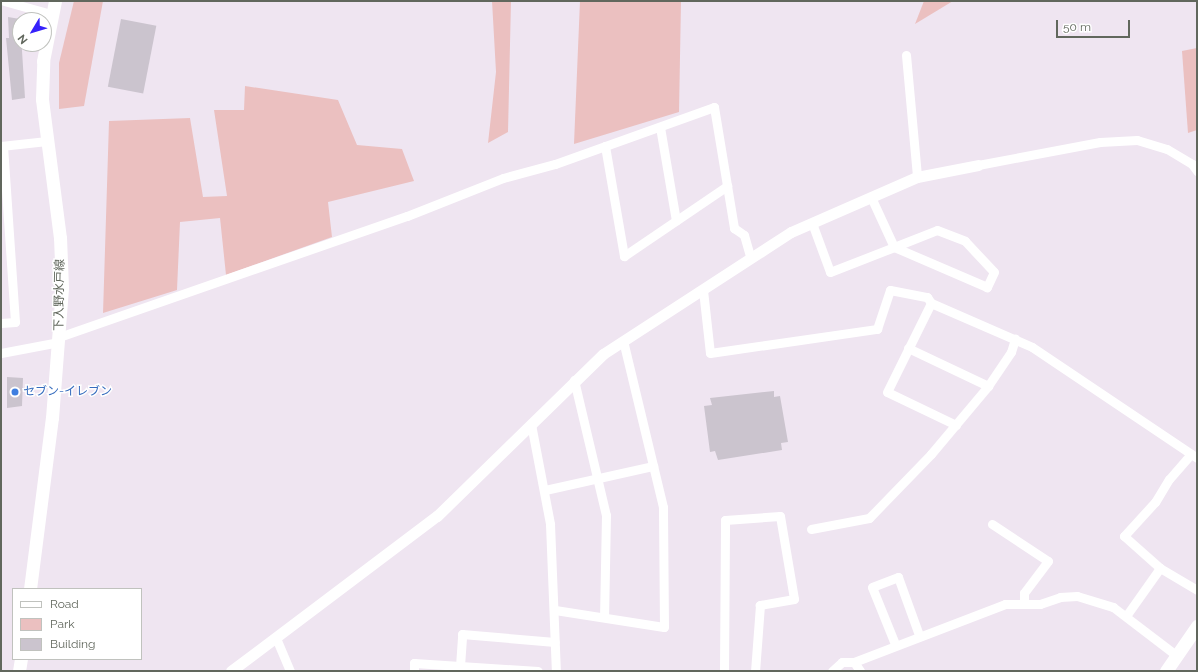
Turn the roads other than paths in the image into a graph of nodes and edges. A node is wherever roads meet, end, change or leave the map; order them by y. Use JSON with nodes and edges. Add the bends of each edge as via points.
{"nodes":[{"id":1,"x":4,"y":1,"type":"edge"},
{"id":2,"x":55,"y":1,"type":"edge"},
{"id":3,"x":44,"y":12,"type":"edge"},
{"id":4,"x":52,"y":12,"type":"edge"},
{"id":5,"x":46,"y":52,"type":"edge"},
{"id":6,"x":906,"y":55,"type":"dead end"},
{"id":7,"x":660,"y":127,"type":"junction"},
{"id":8,"x":47,"y":141,"type":"junction"},
{"id":9,"x":2,"y":146,"type":"edge"},
{"id":10,"x":605,"y":146,"type":"junction"},
{"id":11,"x":978,"y":165,"type":"joint"},
{"id":12,"x":1197,"y":171,"type":"edge"},
{"id":13,"x":917,"y":177,"type":"junction"},
{"id":14,"x":727,"y":186,"type":"junction"},
{"id":15,"x":871,"y":197,"type":"junction"},
{"id":16,"x":676,"y":221,"type":"junction"},
{"id":17,"x":812,"y":223,"type":"junction"},
{"id":18,"x":894,"y":247,"type":"junction"},
{"id":19,"x":750,"y":256,"type":"junction"},
{"id":20,"x":703,"y":290,"type":"junction"},
{"id":21,"x":931,"y":303,"type":"junction"},
{"id":22,"x":1,"y":323,"type":"edge"},
{"id":23,"x":1016,"y":339,"type":"junction"},
{"id":24,"x":59,"y":340,"type":"junction"},
{"id":25,"x":623,"y":341,"type":"junction"},
{"id":26,"x":908,"y":348,"type":"junction"},
{"id":27,"x":1,"y":353,"type":"edge"},
{"id":28,"x":574,"y":380,"type":"junction"},
{"id":29,"x":988,"y":386,"type":"junction"},
{"id":30,"x":531,"y":424,"type":"junction"},
{"id":31,"x":956,"y":425,"type":"junction"},
{"id":32,"x":1194,"y":456,"type":"edge"},
{"id":33,"x":653,"y":466,"type":"junction"},
{"id":34,"x":598,"y":479,"type":"junction"},
{"id":35,"x":545,"y":490,"type":"junction"},
{"id":36,"x":992,"y":524,"type":"dead end"},
{"id":37,"x":811,"y":529,"type":"dead end"},
{"id":38,"x":1160,"y":568,"type":"junction"},
{"id":39,"x":30,"y":588,"type":"edge"},
{"id":40,"x":1197,"y":590,"type":"edge"},
{"id":41,"x":1024,"y":604,"type":"junction"},
{"id":42,"x":555,"y":610,"type":"junction"},
{"id":43,"x":604,"y":616,"type":"junction"},
{"id":44,"x":1126,"y":616,"type":"junction"},
{"id":45,"x":1197,"y":626,"type":"edge"},
{"id":46,"x":919,"y":635,"type":"junction"},
{"id":47,"x":276,"y":638,"type":"junction"},
{"id":48,"x":555,"y":642,"type":"junction"},
{"id":49,"x":895,"y":644,"type":"junction"},
{"id":50,"x":1177,"y":656,"type":"junction"},
{"id":51,"x":21,"y":660,"type":"edge"},
{"id":52,"x":854,"y":662,"type":"junction"},
{"id":53,"x":460,"y":666,"type":"junction"},
{"id":54,"x":19,"y":671,"type":"edge"},
{"id":55,"x":231,"y":671,"type":"edge"},
{"id":56,"x":290,"y":671,"type":"edge"},
{"id":57,"x":414,"y":671,"type":"edge"},
{"id":58,"x":538,"y":671,"type":"edge"},
{"id":59,"x":556,"y":671,"type":"edge"},
{"id":60,"x":724,"y":671,"type":"edge"},
{"id":61,"x":754,"y":671,"type":"edge"},
{"id":62,"x":832,"y":671,"type":"edge"},
{"id":63,"x":860,"y":671,"type":"edge"},
{"id":64,"x":1166,"y":671,"type":"edge"}],
"edges":[{"from":1,"to":3,"type":"street"},
{"from":2,"to":4,"type":"main road","name":"下入野水戸線"},
{"from":5,"to":8,"type":"main road","name":"下入野水戸線","via":[[43,72]]},
{"from":6,"to":13,"type":"street"},
{"from":7,"to":10,"type":"street"},
{"from":7,"to":14,"type":"street","via":[[714,107]]},
{"from":7,"to":16,"type":"street"},
{"from":8,"to":9,"type":"street"},
{"from":8,"to":24,"type":"main road","name":"下入野水戸線","via":[[60,238]]},
{"from":9,"to":22,"type":"street","via":[[14,322]]},
{"from":10,"to":16,"type":"street","via":[[624,256]]},
{"from":10,"to":24,"type":"street","via":[[503,178],[407,216]]},
{"from":11,"to":12,"type":"street","via":[[1100,142],[1137,140],[1167,149],[1192,164]]},
{"from":11,"to":13,"type":"street"},
{"from":13,"to":15,"type":"street"},
{"from":14,"to":16,"type":"street"},
{"from":14,"to":19,"type":"street","via":[[734,228],[744,235]]},
{"from":15,"to":17,"type":"street"},
{"from":15,"to":18,"type":"street"},
{"from":17,"to":18,"type":"street","via":[[830,272]]},
{"from":17,"to":19,"type":"street"},
{"from":18,"to":18,"type":"street","via":[[987,287],[994,272],[965,241],[937,230]]},
{"from":19,"to":20,"type":"street"},
{"from":20,"to":21,"type":"street","via":[[710,353],[877,329],[890,290],[926,297]]},
{"from":20,"to":25,"type":"street"},
{"from":21,"to":23,"type":"street"},
{"from":21,"to":26,"type":"street"},
{"from":23,"to":29,"type":"street","via":[[1011,352]]},
{"from":23,"to":32,"type":"street"},
{"from":24,"to":27,"type":"street"},
{"from":24,"to":39,"type":"main road","name":"下入野水戸線"},
{"from":25,"to":28,"type":"street"},
{"from":25,"to":33,"type":"street"},
{"from":26,"to":29,"type":"street"},
{"from":26,"to":31,"type":"street","via":[[887,392]]},
{"from":28,"to":30,"type":"street"},
{"from":28,"to":34,"type":"street"},
{"from":29,"to":31,"type":"street"},
{"from":30,"to":35,"type":"street"},
{"from":30,"to":47,"type":"street","via":[[437,516]]},
{"from":31,"to":37,"type":"street","via":[[869,518]]},
{"from":32,"to":38,"type":"street","via":[[1169,479],[1155,502],[1124,536]]},
{"from":33,"to":34,"type":"street"},
{"from":33,"to":43,"type":"street","via":[[663,507],[664,627]]},
{"from":34,"to":35,"type":"street"},
{"from":34,"to":43,"type":"street","via":[[606,514]]},
{"from":35,"to":42,"type":"street"},
{"from":36,"to":41,"type":"street","via":[[1048,561],[1024,593]]},
{"from":38,"to":40,"type":"street"},
{"from":38,"to":44,"type":"street"},
{"from":41,"to":44,"type":"street","via":[[1077,596],[1113,607]]},
{"from":41,"to":46,"type":"street","via":[[1005,604]]},
{"from":42,"to":43,"type":"street"},
{"from":42,"to":48,"type":"street"},
{"from":44,"to":50,"type":"street"},
{"from":45,"to":50,"type":"main road"},
{"from":46,"to":49,"type":"street"},
{"from":46,"to":49,"type":"street","via":[[898,577],[872,587]]},
{"from":47,"to":55,"type":"street"},
{"from":47,"to":56,"type":"street"},
{"from":48,"to":53,"type":"street","via":[[462,634]]},
{"from":48,"to":59,"type":"street"},
{"from":49,"to":52,"type":"street"},
{"from":50,"to":64,"type":"main road"},
{"from":51,"to":54,"type":"main road"},
{"from":52,"to":62,"type":"street","via":[[842,662]]},
{"from":52,"to":63,"type":"street"},
{"from":53,"to":57,"type":"street","via":[[414,663]]},
{"from":53,"to":58,"type":"street"},
{"from":60,"to":61,"type":"street","via":[[725,520],[780,516],[794,599],[760,605]]}]}
